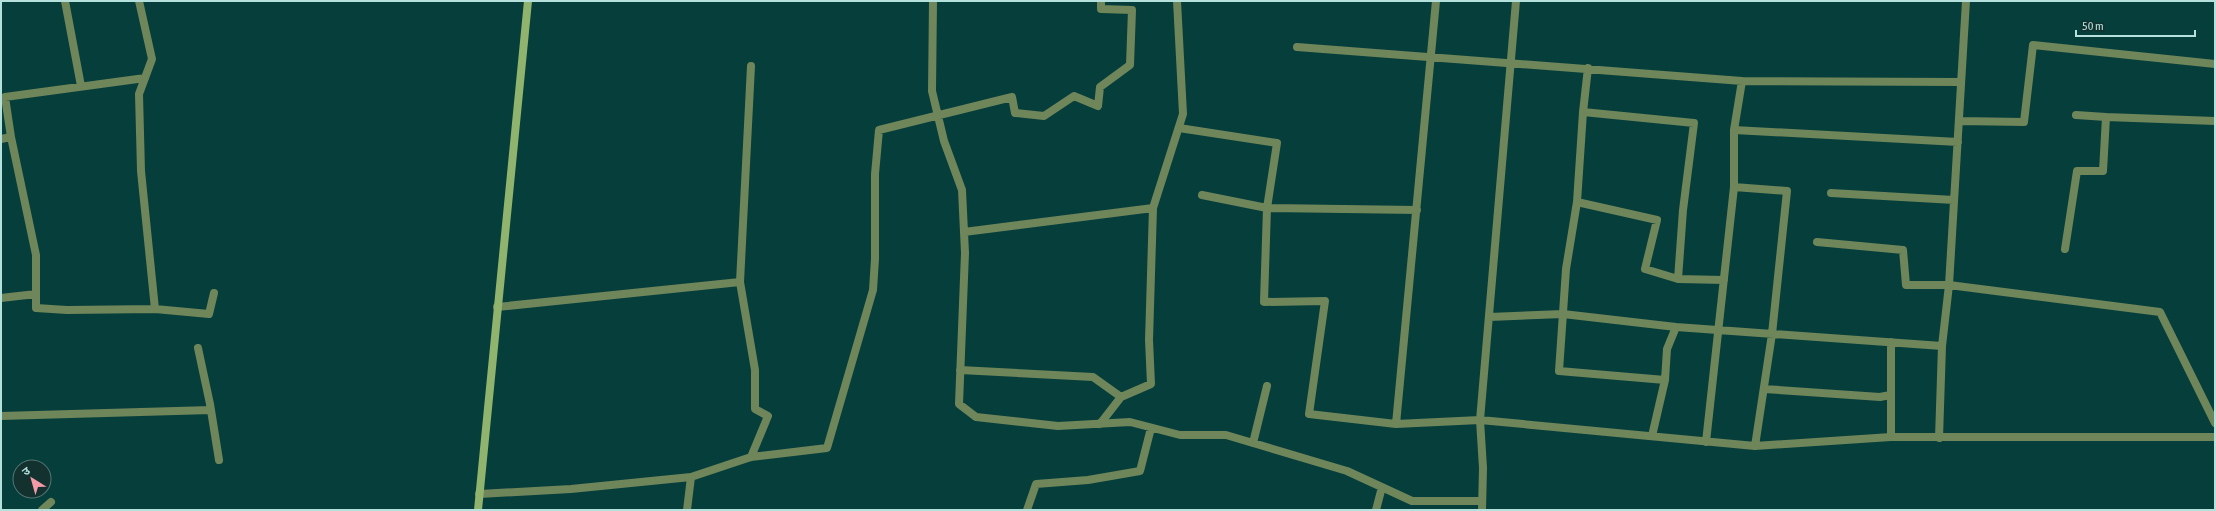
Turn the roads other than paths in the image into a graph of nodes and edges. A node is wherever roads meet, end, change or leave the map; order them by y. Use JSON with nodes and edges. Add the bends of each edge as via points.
{"nodes":[{"id":1,"x":65,"y":1,"type":"edge"},
{"id":2,"x":140,"y":1,"type":"edge"},
{"id":3,"x":528,"y":1,"type":"edge"},
{"id":4,"x":933,"y":1,"type":"edge"},
{"id":5,"x":1101,"y":1,"type":"edge"},
{"id":6,"x":1177,"y":1,"type":"edge"},
{"id":7,"x":1436,"y":1,"type":"edge"},
{"id":8,"x":1516,"y":1,"type":"edge"},
{"id":9,"x":1966,"y":1,"type":"edge"},
{"id":10,"x":1297,"y":47,"type":"dead end"},
{"id":11,"x":1431,"y":56,"type":"junction"},
{"id":12,"x":1511,"y":62,"type":"junction"},
{"id":13,"x":2215,"y":64,"type":"edge"},
{"id":14,"x":751,"y":66,"type":"dead end"},
{"id":15,"x":1588,"y":68,"type":"junction"},
{"id":16,"x":145,"y":78,"type":"junction"},
{"id":17,"x":1742,"y":81,"type":"junction"},
{"id":18,"x":1961,"y":82,"type":"junction"},
{"id":19,"x":81,"y":86,"type":"junction"},
{"id":20,"x":3,"y":97,"type":"edge"},
{"id":21,"x":1583,"y":112,"type":"junction"},
{"id":22,"x":938,"y":115,"type":"junction"},
{"id":23,"x":2076,"y":115,"type":"dead end"},
{"id":24,"x":2106,"y":117,"type":"junction"},
{"id":25,"x":1959,"y":121,"type":"junction"},
{"id":26,"x":2215,"y":122,"type":"edge"},
{"id":27,"x":1178,"y":128,"type":"junction"},
{"id":28,"x":1734,"y":130,"type":"junction"},
{"id":29,"x":11,"y":137,"type":"junction"},
{"id":30,"x":1,"y":139,"type":"edge"},
{"id":31,"x":1958,"y":142,"type":"junction"},
{"id":32,"x":1734,"y":187,"type":"junction"},
{"id":33,"x":1831,"y":193,"type":"dead end"},
{"id":34,"x":1202,"y":195,"type":"dead end"},
{"id":35,"x":1954,"y":200,"type":"junction"},
{"id":36,"x":1576,"y":202,"type":"junction"},
{"id":37,"x":1153,"y":208,"type":"junction"},
{"id":38,"x":1267,"y":208,"type":"junction"},
{"id":39,"x":1417,"y":210,"type":"junction"},
{"id":40,"x":964,"y":232,"type":"junction"},
{"id":41,"x":1817,"y":242,"type":"dead end"},
{"id":42,"x":2065,"y":249,"type":"dead end"},
{"id":43,"x":1678,"y":279,"type":"junction"},
{"id":44,"x":1724,"y":280,"type":"junction"},
{"id":45,"x":740,"y":282,"type":"junction"},
{"id":46,"x":1949,"y":285,"type":"junction"},
{"id":47,"x":214,"y":293,"type":"dead end"},
{"id":48,"x":36,"y":294,"type":"junction"},
{"id":49,"x":1,"y":298,"type":"edge"},
{"id":50,"x":497,"y":307,"type":"junction"},
{"id":51,"x":155,"y":309,"type":"junction"},
{"id":52,"x":1563,"y":314,"type":"junction"},
{"id":53,"x":1489,"y":317,"type":"junction"},
{"id":54,"x":1676,"y":327,"type":"junction"},
{"id":55,"x":1719,"y":330,"type":"junction"},
{"id":56,"x":1772,"y":334,"type":"junction"},
{"id":57,"x":1891,"y":342,"type":"junction"},
{"id":58,"x":1942,"y":346,"type":"junction"},
{"id":59,"x":198,"y":348,"type":"dead end"},
{"id":60,"x":960,"y":370,"type":"junction"},
{"id":61,"x":1665,"y":380,"type":"junction"},
{"id":62,"x":1267,"y":386,"type":"dead end"},
{"id":63,"x":1764,"y":389,"type":"junction"},
{"id":64,"x":1890,"y":395,"type":"junction"},
{"id":65,"x":1121,"y":397,"type":"junction"},
{"id":66,"x":211,"y":410,"type":"junction"},
{"id":67,"x":1,"y":416,"type":"edge"},
{"id":68,"x":1480,"y":420,"type":"junction"},
{"id":69,"x":2215,"y":423,"type":"edge"},
{"id":70,"x":1100,"y":424,"type":"junction"},
{"id":71,"x":1396,"y":424,"type":"junction"},
{"id":72,"x":1151,"y":428,"type":"junction"},
{"id":73,"x":1652,"y":436,"type":"junction"},
{"id":74,"x":1891,"y":437,"type":"junction"},
{"id":75,"x":2215,"y":437,"type":"edge"},
{"id":76,"x":1939,"y":438,"type":"junction"},
{"id":77,"x":1706,"y":442,"type":"junction"},
{"id":78,"x":1253,"y":443,"type":"junction"},
{"id":79,"x":1755,"y":446,"type":"junction"},
{"id":80,"x":751,"y":457,"type":"junction"},
{"id":81,"x":220,"y":460,"type":"dead end"},
{"id":82,"x":690,"y":477,"type":"junction"},
{"id":83,"x":1382,"y":488,"type":"junction"},
{"id":84,"x":479,"y":494,"type":"junction"},
{"id":85,"x":1482,"y":501,"type":"junction"},
{"id":86,"x":51,"y":502,"type":"dead end"},
{"id":87,"x":42,"y":510,"type":"edge"},
{"id":88,"x":478,"y":510,"type":"edge"},
{"id":89,"x":687,"y":510,"type":"edge"},
{"id":90,"x":1027,"y":510,"type":"edge"},
{"id":91,"x":1376,"y":510,"type":"edge"},
{"id":92,"x":1482,"y":510,"type":"edge"}],
"edges":[{"from":1,"to":19,"type":"street"},
{"from":2,"to":16,"type":"street","via":[[152,59]]},
{"from":3,"to":50,"type":"main road"},
{"from":4,"to":22,"type":"street","via":[[932,91]]},
{"from":5,"to":22,"type":"street","via":[[1101,9],[1132,10],[1130,65],[1100,87],[1098,106],[1074,96],[1044,116],[1015,113],[1012,97]]},
{"from":6,"to":27,"type":"street","via":[[1183,114]]},
{"from":7,"to":11,"type":"street"},
{"from":8,"to":12,"type":"street"},
{"from":9,"to":18,"type":"street"},
{"from":10,"to":11,"type":"street"},
{"from":11,"to":12,"type":"street"},
{"from":11,"to":39,"type":"street"},
{"from":12,"to":15,"type":"street"},
{"from":12,"to":53,"type":"street"},
{"from":13,"to":25,"type":"street","via":[[2033,45],[2024,122]]},
{"from":14,"to":45,"type":"street"},
{"from":15,"to":17,"type":"street"},
{"from":15,"to":21,"type":"street"},
{"from":16,"to":19,"type":"street"},
{"from":16,"to":51,"type":"street","via":[[139,94],[141,171]]},
{"from":17,"to":18,"type":"street"},
{"from":17,"to":28,"type":"street"},
{"from":18,"to":25,"type":"street"},
{"from":19,"to":20,"type":"street"},
{"from":20,"to":29,"type":"street"},
{"from":21,"to":36,"type":"street"},
{"from":21,"to":43,"type":"street","via":[[1694,123],[1683,210]]},
{"from":22,"to":40,"type":"street","via":[[944,141],[962,190]]},
{"from":22,"to":80,"type":"street","via":[[879,130],[875,174],[873,290],[827,448]]},
{"from":23,"to":24,"type":"street"},
{"from":24,"to":26,"type":"street"},
{"from":24,"to":42,"type":"street","via":[[2103,172],[2077,171]]},
{"from":25,"to":31,"type":"street"},
{"from":27,"to":37,"type":"street"},
{"from":27,"to":38,"type":"street","via":[[1277,143]]},
{"from":28,"to":31,"type":"street"},
{"from":28,"to":32,"type":"street"},
{"from":29,"to":30,"type":"street"},
{"from":29,"to":48,"type":"street","via":[[36,255]]},
{"from":31,"to":35,"type":"street"},
{"from":32,"to":44,"type":"street"},
{"from":32,"to":56,"type":"street","via":[[1787,191]]},
{"from":33,"to":35,"type":"street"},
{"from":34,"to":38,"type":"street"},
{"from":35,"to":46,"type":"street"},
{"from":36,"to":43,"type":"street","via":[[1657,220],[1645,269]]},
{"from":36,"to":52,"type":"street","via":[[1566,269]]},
{"from":37,"to":40,"type":"street"},
{"from":37,"to":65,"type":"street","via":[[1149,340],[1151,384]]},
{"from":38,"to":39,"type":"street"},
{"from":38,"to":71,"type":"street","via":[[1264,302],[1325,301],[1309,414]]},
{"from":39,"to":71,"type":"street"},
{"from":40,"to":60,"type":"street"},
{"from":41,"to":46,"type":"street","via":[[1903,250],[1906,285]]},
{"from":43,"to":44,"type":"street"},
{"from":44,"to":55,"type":"street"},
{"from":45,"to":50,"type":"street"},
{"from":45,"to":80,"type":"street","via":[[755,370],[755,409],[768,416]]},
{"from":46,"to":58,"type":"street"},
{"from":46,"to":69,"type":"street","via":[[2160,312]]},
{"from":47,"to":51,"type":"street","via":[[209,314]]},
{"from":48,"to":49,"type":"street"},
{"from":48,"to":51,"type":"street","via":[[36,308]]},
{"from":50,"to":84,"type":"main road"},
{"from":52,"to":53,"type":"street"},
{"from":52,"to":54,"type":"street"},
{"from":52,"to":61,"type":"street","via":[[1559,371]]},
{"from":53,"to":68,"type":"street"},
{"from":54,"to":55,"type":"street"},
{"from":54,"to":61,"type":"street","via":[[1667,349]]},
{"from":55,"to":56,"type":"street"},
{"from":55,"to":77,"type":"street"},
{"from":56,"to":57,"type":"street"},
{"from":56,"to":63,"type":"street"},
{"from":57,"to":58,"type":"street"},
{"from":57,"to":64,"type":"street"},
{"from":58,"to":76,"type":"street"},
{"from":59,"to":66,"type":"street"},
{"from":60,"to":65,"type":"street","via":[[1093,377]]},
{"from":60,"to":70,"type":"street","via":[[959,404],[976,417],[1058,426]]},
{"from":61,"to":73,"type":"street"},
{"from":62,"to":78,"type":"street"},
{"from":63,"to":64,"type":"street","via":[[1880,397]]},
{"from":63,"to":79,"type":"street"},
{"from":64,"to":74,"type":"street"},
{"from":65,"to":70,"type":"street"},
{"from":66,"to":67,"type":"street"},
{"from":66,"to":81,"type":"street"},
{"from":68,"to":71,"type":"street"},
{"from":68,"to":73,"type":"street"},
{"from":68,"to":85,"type":"street"},
{"from":70,"to":72,"type":"street","via":[[1130,422]]},
{"from":72,"to":78,"type":"street","via":[[1180,435],[1226,436]]},
{"from":72,"to":90,"type":"street","via":[[1140,471],[1088,480],[1036,484]]},
{"from":73,"to":77,"type":"street"},
{"from":74,"to":76,"type":"street"},
{"from":74,"to":79,"type":"street"},
{"from":75,"to":76,"type":"street"},
{"from":77,"to":79,"type":"street"},
{"from":78,"to":83,"type":"street","via":[[1347,471]]},
{"from":80,"to":82,"type":"street"},
{"from":82,"to":84,"type":"street","via":[[571,489]]},
{"from":82,"to":89,"type":"street"},
{"from":83,"to":85,"type":"street","via":[[1412,501]]},
{"from":83,"to":91,"type":"street"},
{"from":84,"to":88,"type":"main road"},
{"from":85,"to":92,"type":"street"},
{"from":86,"to":87,"type":"street"}]}
